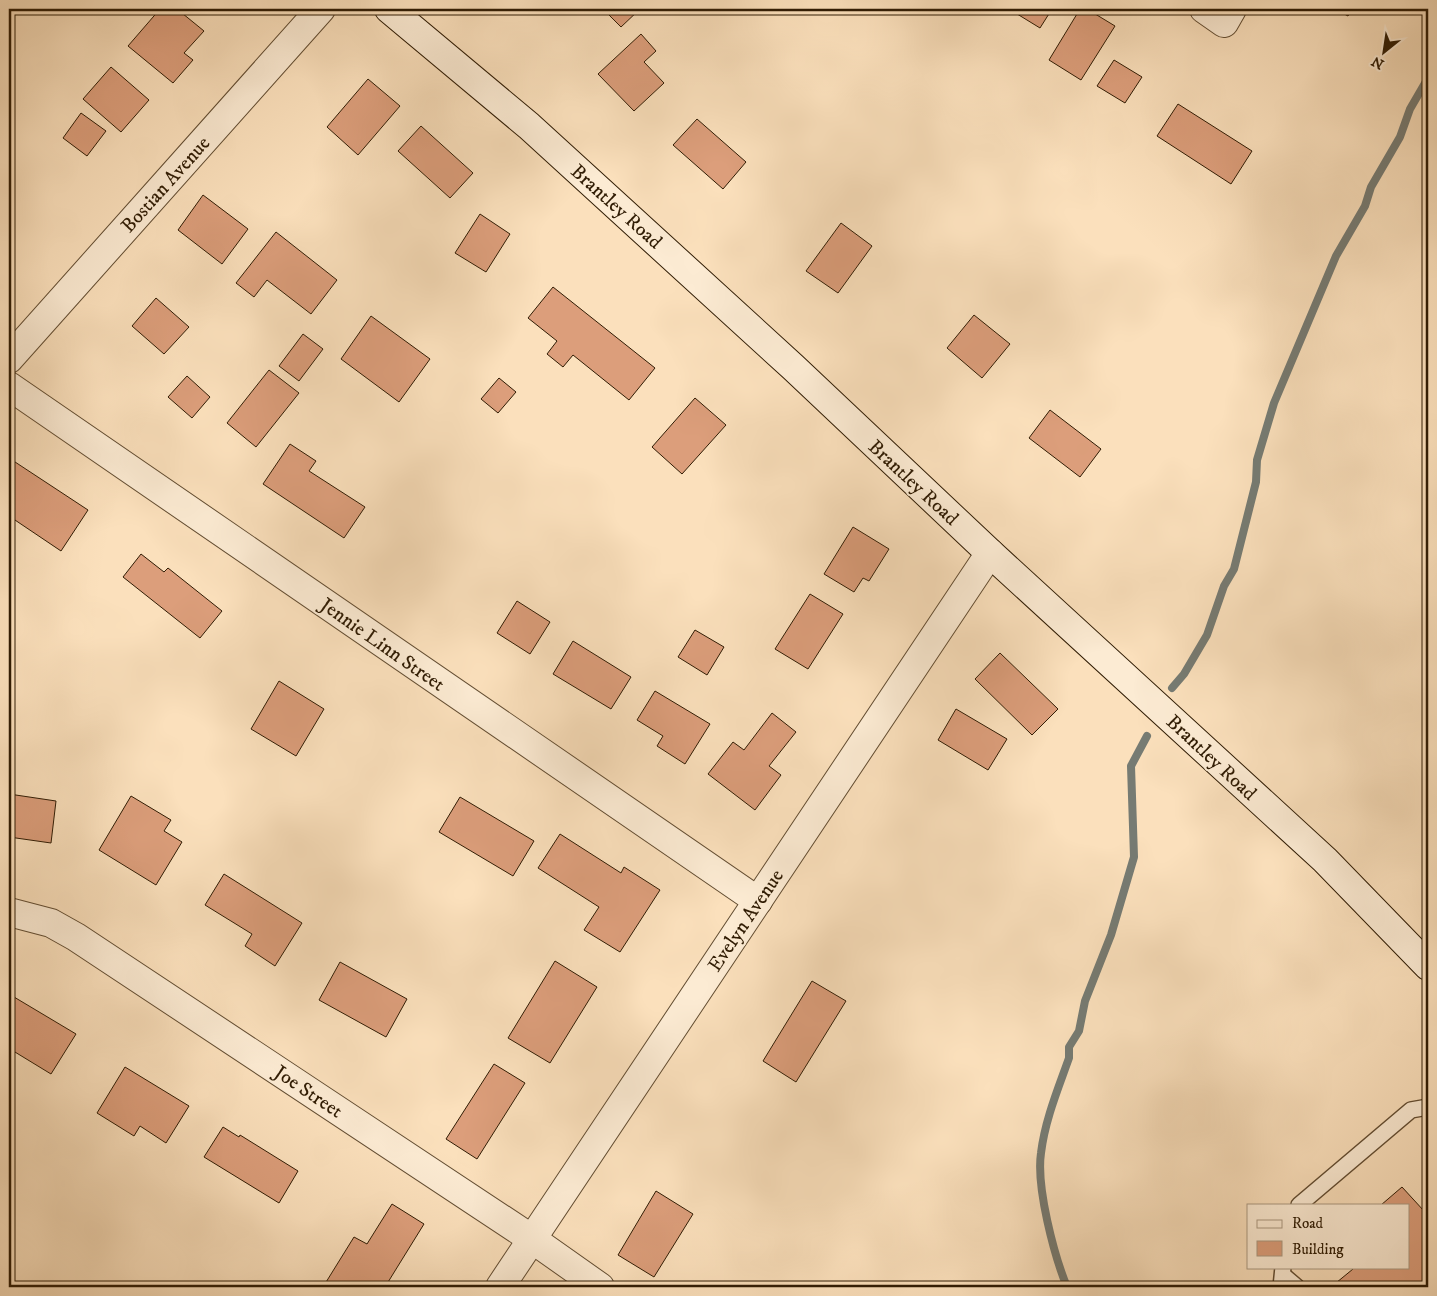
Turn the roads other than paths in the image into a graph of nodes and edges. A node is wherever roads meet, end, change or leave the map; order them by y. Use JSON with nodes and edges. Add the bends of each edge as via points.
{"nodes":[{"id":1,"x":321,"y":9,"type":"edge"},
{"id":2,"x":389,"y":9,"type":"edge"},
{"id":3,"x":9,"y":359,"type":"edge"},
{"id":4,"x":9,"y":386,"type":"edge"},
{"id":5,"x":990,"y":553,"type":"junction"},
{"id":6,"x":758,"y":902,"type":"junction"},
{"id":7,"x":9,"y":912,"type":"edge"},
{"id":8,"x":1428,"y":966,"type":"edge"},
{"id":9,"x":1428,"y":1107,"type":"edge"},
{"id":10,"x":1300,"y":1204,"type":"edge"},
{"id":11,"x":532,"y":1239,"type":"junction"},
{"id":12,"x":1282,"y":1277,"type":"edge"},
{"id":13,"x":500,"y":1287,"type":"edge"},
{"id":14,"x":600,"y":1287,"type":"edge"},
{"id":15,"x":1297,"y":1287,"type":"edge"}],
"edges":[{"from":1,"to":3,"type":"street","name":"Bostian Avenue"},
{"from":2,"to":5,"type":"street","name":"Brantley Road","via":[[529,126]]},
{"from":4,"to":6,"type":"street","name":"Jennie Linn Street"},
{"from":5,"to":6,"type":"street","name":"Evelyn Avenue"},
{"from":5,"to":8,"type":"street","name":"Brantley Road","via":[[1325,860]]},
{"from":6,"to":11,"type":"street","name":"Evelyn Avenue"},
{"from":7,"to":11,"type":"street","name":"Joe Street","via":[[51,923],[76,936]]},
{"from":9,"to":10,"type":"lane","via":[[1411,1110]]},
{"from":11,"to":13,"type":"street","name":"Evelyn Avenue"},
{"from":11,"to":14,"type":"street","name":"Joe Street"},
{"from":12,"to":15,"type":"lane"}]}
